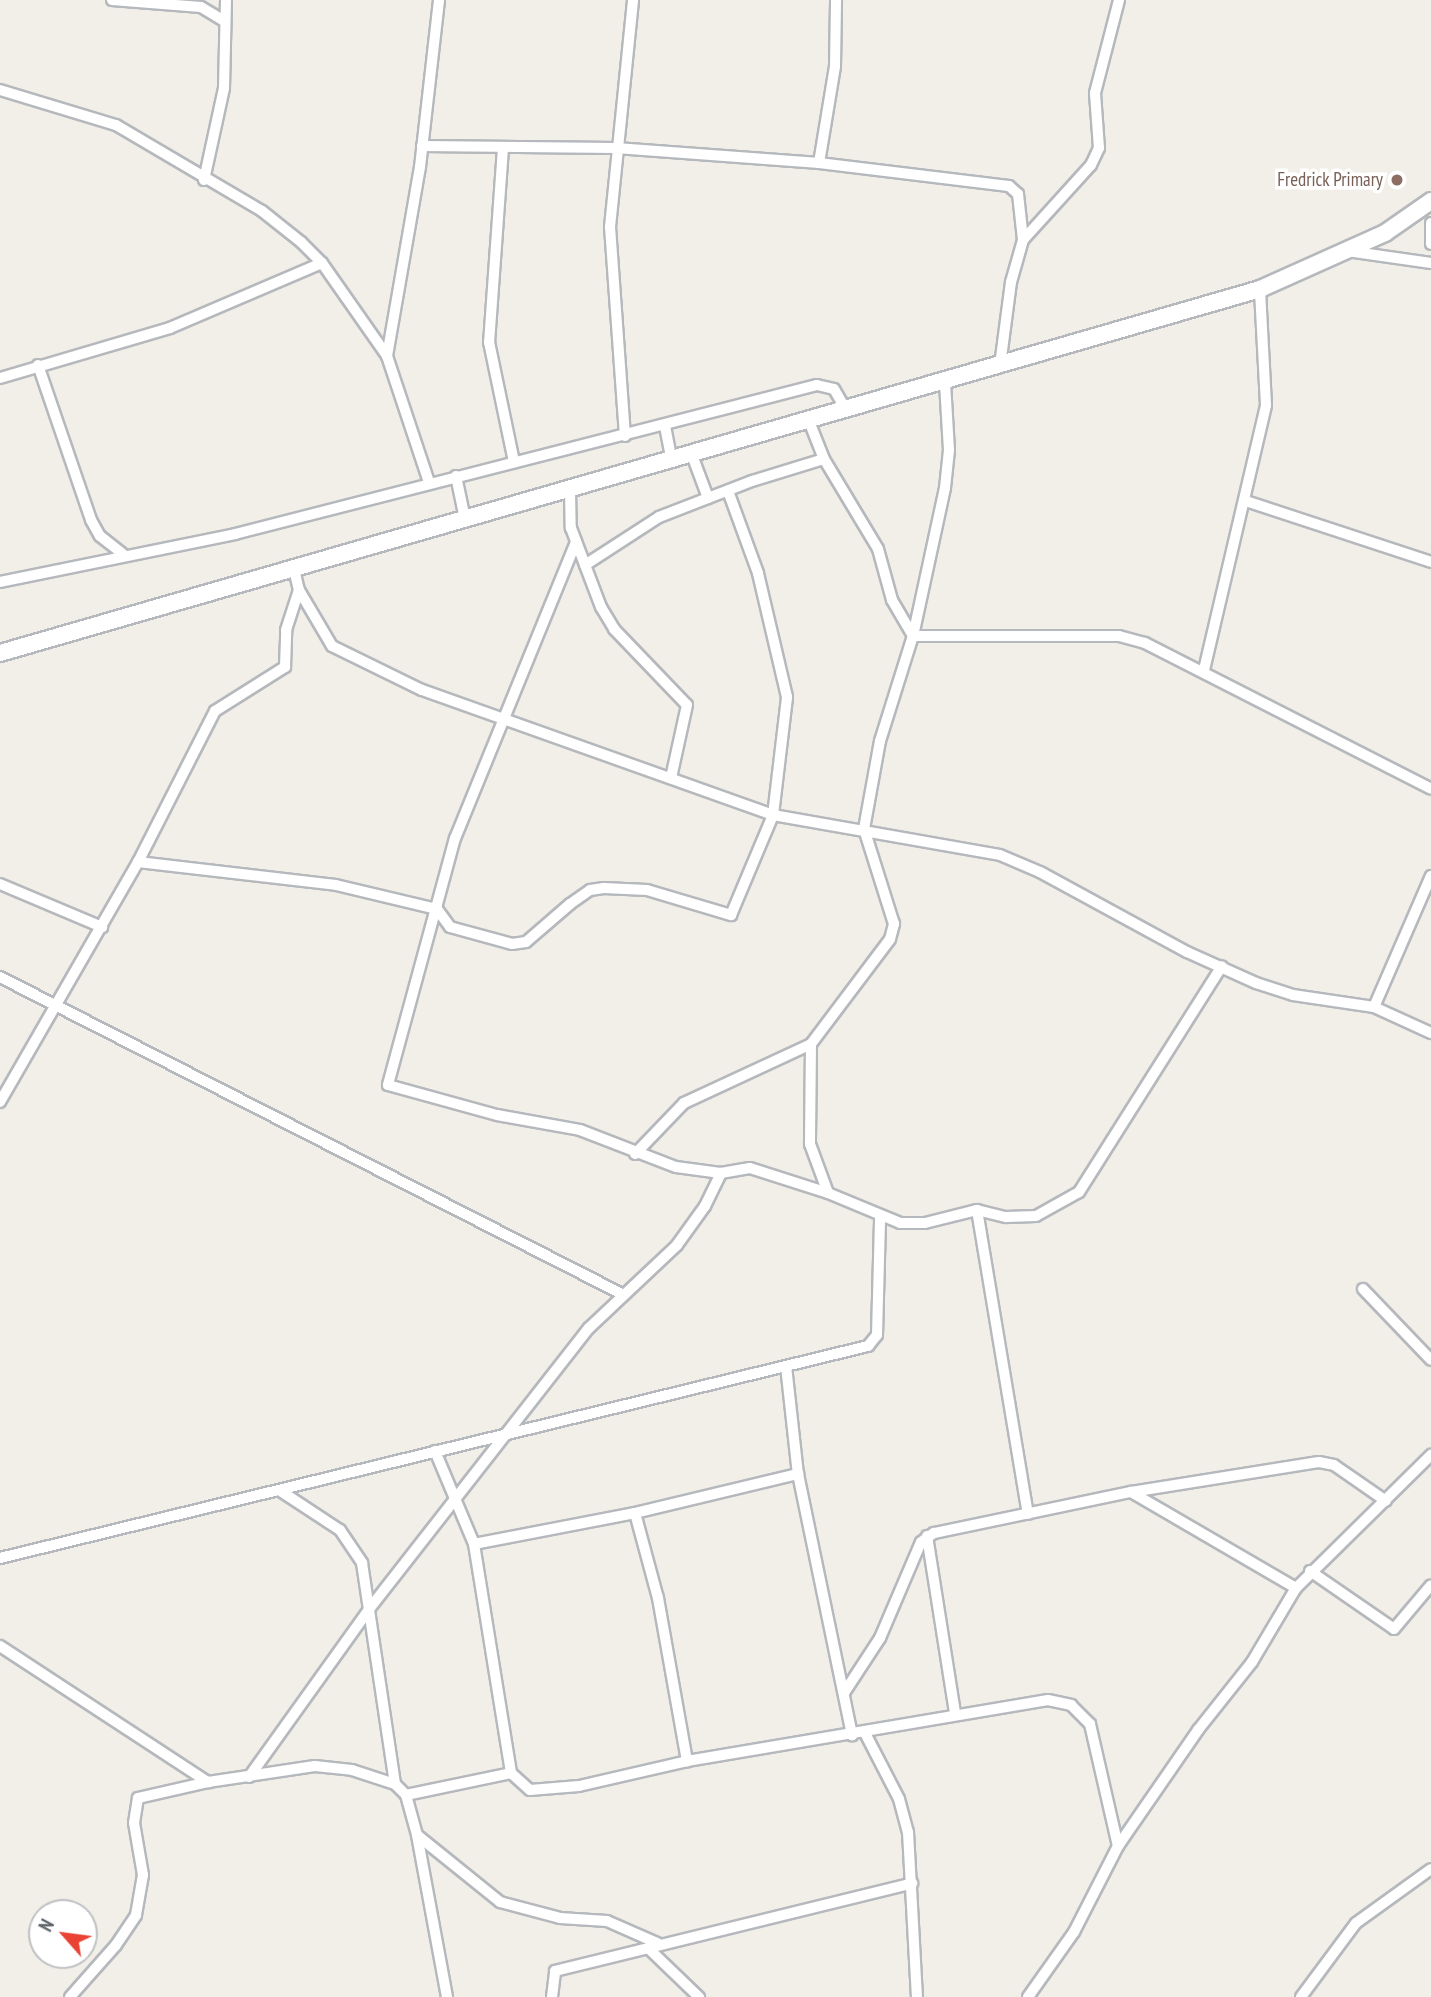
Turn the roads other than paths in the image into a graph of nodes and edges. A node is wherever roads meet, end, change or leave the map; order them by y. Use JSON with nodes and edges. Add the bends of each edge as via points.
{"nodes":[{"id":1,"x":111,"y":0,"type":"edge"},
{"id":2,"x":226,"y":0,"type":"edge"},
{"id":3,"x":439,"y":0,"type":"edge"},
{"id":4,"x":633,"y":0,"type":"edge"},
{"id":5,"x":836,"y":0,"type":"edge"},
{"id":6,"x":1119,"y":0,"type":"edge"},
{"id":7,"x":223,"y":20,"type":"junction"},
{"id":8,"x":0,"y":90,"type":"edge"},
{"id":9,"x":422,"y":146,"type":"junction"},
{"id":10,"x":503,"y":148,"type":"junction"},
{"id":11,"x":616,"y":148,"type":"junction"},
{"id":12,"x":819,"y":163,"type":"junction"},
{"id":13,"x":204,"y":180,"type":"junction"},
{"id":14,"x":1431,"y":201,"type":"edge"},
{"id":15,"x":1431,"y":223,"type":"edge"},
{"id":16,"x":1023,"y":240,"type":"junction"},
{"id":17,"x":1431,"y":244,"type":"edge"},
{"id":18,"x":1347,"y":251,"type":"junction"},
{"id":19,"x":1431,"y":263,"type":"edge"},
{"id":20,"x":322,"y":264,"type":"junction"},
{"id":21,"x":1260,"y":289,"type":"junction"},
{"id":22,"x":387,"y":356,"type":"junction"},
{"id":23,"x":38,"y":365,"type":"junction"},
{"id":24,"x":1000,"y":365,"type":"junction"},
{"id":25,"x":0,"y":378,"type":"edge"},
{"id":26,"x":945,"y":382,"type":"junction"},
{"id":27,"x":846,"y":410,"type":"junction"},
{"id":28,"x":809,"y":421,"type":"junction"},
{"id":29,"x":665,"y":426,"type":"junction"},
{"id":30,"x":625,"y":436,"type":"junction"},
{"id":31,"x":692,"y":455,"type":"junction"},
{"id":32,"x":824,"y":460,"type":"junction"},
{"id":33,"x":672,"y":461,"type":"junction"},
{"id":34,"x":514,"y":462,"type":"junction"},
{"id":35,"x":456,"y":476,"type":"junction"},
{"id":36,"x":429,"y":482,"type":"junction"},
{"id":37,"x":570,"y":489,"type":"junction"},
{"id":38,"x":728,"y":491,"type":"junction"},
{"id":39,"x":708,"y":498,"type":"junction"},
{"id":40,"x":1246,"y":501,"type":"junction"},
{"id":41,"x":465,"y":519,"type":"junction"},
{"id":42,"x":576,"y":542,"type":"junction"},
{"id":43,"x":123,"y":554,"type":"junction"},
{"id":44,"x":1431,"y":562,"type":"edge"},
{"id":45,"x":585,"y":565,"type":"junction"},
{"id":46,"x":294,"y":569,"type":"junction"},
{"id":47,"x":0,"y":582,"type":"edge"},
{"id":48,"x":299,"y":590,"type":"junction"},
{"id":49,"x":913,"y":636,"type":"junction"},
{"id":50,"x":0,"y":653,"type":"edge"},
{"id":51,"x":1204,"y":670,"type":"junction"},
{"id":52,"x":502,"y":717,"type":"junction"},
{"id":53,"x":671,"y":778,"type":"junction"},
{"id":54,"x":1431,"y":789,"type":"edge"},
{"id":55,"x":772,"y":815,"type":"junction"},
{"id":56,"x":864,"y":829,"type":"junction"},
{"id":57,"x":138,"y":862,"type":"junction"},
{"id":58,"x":1431,"y":876,"type":"edge"},
{"id":59,"x":0,"y":884,"type":"edge"},
{"id":60,"x":437,"y":909,"type":"junction"},
{"id":61,"x":102,"y":927,"type":"junction"},
{"id":62,"x":1223,"y":967,"type":"junction"},
{"id":63,"x":0,"y":977,"type":"edge"},
{"id":64,"x":59,"y":1004,"type":"junction"},
{"id":65,"x":1374,"y":1007,"type":"junction"},
{"id":66,"x":1431,"y":1033,"type":"edge"},
{"id":67,"x":811,"y":1044,"type":"junction"},
{"id":68,"x":0,"y":1101,"type":"edge"},
{"id":69,"x":635,"y":1154,"type":"junction"},
{"id":70,"x":721,"y":1173,"type":"junction"},
{"id":71,"x":828,"y":1193,"type":"junction"},
{"id":72,"x":977,"y":1210,"type":"junction"},
{"id":73,"x":880,"y":1217,"type":"junction"},
{"id":74,"x":1363,"y":1289,"type":"dead end"},
{"id":75,"x":620,"y":1293,"type":"junction"},
{"id":76,"x":1431,"y":1360,"type":"edge"},
{"id":77,"x":786,"y":1366,"type":"junction"},
{"id":78,"x":512,"y":1431,"type":"junction"},
{"id":79,"x":435,"y":1451,"type":"junction"},
{"id":80,"x":1431,"y":1455,"type":"edge"},
{"id":81,"x":798,"y":1474,"type":"junction"},
{"id":82,"x":279,"y":1490,"type":"junction"},
{"id":83,"x":1131,"y":1492,"type":"junction"},
{"id":84,"x":457,"y":1496,"type":"junction"},
{"id":85,"x":1386,"y":1501,"type":"junction"},
{"id":86,"x":635,"y":1513,"type":"junction"},
{"id":87,"x":1028,"y":1514,"type":"junction"},
{"id":88,"x":927,"y":1536,"type":"junction"},
{"id":89,"x":474,"y":1545,"type":"junction"},
{"id":90,"x":0,"y":1558,"type":"edge"},
{"id":91,"x":1310,"y":1572,"type":"junction"},
{"id":92,"x":1431,"y":1585,"type":"edge"},
{"id":93,"x":1296,"y":1588,"type":"junction"},
{"id":94,"x":370,"y":1608,"type":"junction"},
{"id":95,"x":0,"y":1646,"type":"edge"},
{"id":96,"x":844,"y":1693,"type":"junction"},
{"id":97,"x":955,"y":1713,"type":"junction"},
{"id":98,"x":865,"y":1733,"type":"junction"},
{"id":99,"x":852,"y":1735,"type":"junction"},
{"id":100,"x":687,"y":1761,"type":"junction"},
{"id":101,"x":511,"y":1773,"type":"junction"},
{"id":102,"x":249,"y":1777,"type":"junction"},
{"id":103,"x":208,"y":1782,"type":"junction"},
{"id":104,"x":395,"y":1783,"type":"junction"},
{"id":105,"x":406,"y":1795,"type":"junction"},
{"id":106,"x":417,"y":1836,"type":"junction"},
{"id":107,"x":1118,"y":1846,"type":"junction"},
{"id":108,"x":1431,"y":1869,"type":"edge"},
{"id":109,"x":912,"y":1883,"type":"junction"},
{"id":110,"x":652,"y":1946,"type":"junction"},
{"id":111,"x":69,"y":1997,"type":"edge"},
{"id":112,"x":447,"y":1997,"type":"edge"},
{"id":113,"x":552,"y":1997,"type":"edge"},
{"id":114,"x":699,"y":1997,"type":"edge"},
{"id":115,"x":917,"y":1997,"type":"edge"},
{"id":116,"x":1028,"y":1997,"type":"edge"},
{"id":117,"x":1301,"y":1997,"type":"edge"}],
"edges":[{"from":1,"to":7,"type":"street","via":[[190,5]]},
{"from":2,"to":7,"type":"street"},
{"from":3,"to":9,"type":"street"},
{"from":4,"to":11,"type":"street"},
{"from":5,"to":12,"type":"street","via":[[835,66]]},
{"from":6,"to":16,"type":"street","via":[[1095,93],[1099,148],[1091,165]]},
{"from":7,"to":13,"type":"street","via":[[224,88]]},
{"from":8,"to":13,"type":"street","via":[[116,125]]},
{"from":9,"to":10,"type":"street"},
{"from":9,"to":22,"type":"street"},
{"from":10,"to":11,"type":"street"},
{"from":10,"to":34,"type":"street","via":[[489,342]]},
{"from":11,"to":12,"type":"street"},
{"from":11,"to":30,"type":"street","via":[[610,272]]},
{"from":12,"to":16,"type":"street","via":[[1009,186],[1018,194]]},
{"from":13,"to":20,"type":"street","via":[[278,221]]},
{"from":14,"to":18,"type":"street","via":[[1385,233]]},
{"from":15,"to":17,"type":"street"},
{"from":16,"to":24,"type":"street","via":[[1011,282]]},
{"from":18,"to":19,"type":"street"},
{"from":18,"to":21,"type":"street"},
{"from":20,"to":22,"type":"street"},
{"from":20,"to":23,"type":"street","via":[[170,328]]},
{"from":21,"to":24,"type":"street"},
{"from":21,"to":40,"type":"street","via":[[1266,405]]},
{"from":22,"to":36,"type":"street"},
{"from":23,"to":25,"type":"street"},
{"from":23,"to":43,"type":"street","via":[[91,520],[100,536]]},
{"from":24,"to":26,"type":"street"},
{"from":26,"to":27,"type":"street"},
{"from":26,"to":49,"type":"street","via":[[949,450],[945,488]]},
{"from":27,"to":28,"type":"street"},
{"from":27,"to":29,"type":"street","via":[[834,389],[817,385]]},
{"from":28,"to":31,"type":"street"},
{"from":28,"to":32,"type":"street"},
{"from":29,"to":30,"type":"street"},
{"from":29,"to":33,"type":"street"},
{"from":30,"to":34,"type":"street"},
{"from":31,"to":33,"type":"street"},
{"from":31,"to":39,"type":"street"},
{"from":32,"to":38,"type":"street"},
{"from":32,"to":49,"type":"street","via":[[877,549],[892,600]]},
{"from":33,"to":37,"type":"street"},
{"from":34,"to":35,"type":"street"},
{"from":35,"to":36,"type":"street"},
{"from":35,"to":41,"type":"street"},
{"from":36,"to":43,"type":"street","via":[[235,534]]},
{"from":37,"to":41,"type":"street"},
{"from":37,"to":42,"type":"street"},
{"from":38,"to":39,"type":"street"},
{"from":38,"to":55,"type":"street","via":[[758,573],[787,696]]},
{"from":39,"to":45,"type":"street","via":[[659,517]]},
{"from":40,"to":44,"type":"street"},
{"from":40,"to":51,"type":"street"},
{"from":41,"to":46,"type":"street"},
{"from":42,"to":45,"type":"street"},
{"from":42,"to":52,"type":"street"},
{"from":43,"to":47,"type":"street"},
{"from":45,"to":53,"type":"street","via":[[614,629],[687,705]]},
{"from":46,"to":48,"type":"street"},
{"from":46,"to":50,"type":"street"},
{"from":48,"to":52,"type":"street","via":[[332,646],[385,675]]},
{"from":48,"to":57,"type":"street","via":[[286,630],[285,667],[215,711]]},
{"from":49,"to":51,"type":"street","via":[[1119,636]]},
{"from":49,"to":56,"type":"street","via":[[880,741]]},
{"from":51,"to":54,"type":"street"},
{"from":52,"to":53,"type":"street"},
{"from":52,"to":60,"type":"street","via":[[455,838]]},
{"from":53,"to":55,"type":"street"},
{"from":55,"to":56,"type":"street"},
{"from":55,"to":60,"type":"street","via":[[731,915],[647,890],[604,888],[590,890],[526,942],[512,944],[450,927]]},
{"from":56,"to":62,"type":"street","via":[[1000,855]]},
{"from":56,"to":67,"type":"street","via":[[894,924],[880,958]]},
{"from":57,"to":60,"type":"street","via":[[336,885]]},
{"from":57,"to":61,"type":"street"},
{"from":58,"to":65,"type":"street"},
{"from":59,"to":61,"type":"street"},
{"from":60,"to":69,"type":"street","via":[[388,1085],[497,1115],[580,1130]]},
{"from":61,"to":64,"type":"street"},
{"from":62,"to":65,"type":"street","via":[[1293,995]]},
{"from":62,"to":72,"type":"street","via":[[1079,1192],[1035,1216],[1006,1217]]},
{"from":63,"to":64,"type":"street"},
{"from":64,"to":68,"type":"street"},
{"from":64,"to":75,"type":"street"},
{"from":65,"to":66,"type":"street"},
{"from":67,"to":69,"type":"street","via":[[684,1103]]},
{"from":67,"to":71,"type":"street","via":[[810,1144]]},
{"from":69,"to":70,"type":"street","via":[[693,1171]]},
{"from":70,"to":71,"type":"street","via":[[750,1168]]},
{"from":70,"to":75,"type":"street","via":[[705,1206],[677,1245]]},
{"from":71,"to":73,"type":"street"},
{"from":72,"to":73,"type":"street","via":[[925,1223]]},
{"from":72,"to":87,"type":"street"},
{"from":73,"to":77,"type":"street","via":[[881,1284],[874,1343]]},
{"from":74,"to":76,"type":"street"},
{"from":75,"to":78,"type":"street"},
{"from":77,"to":78,"type":"street"},
{"from":77,"to":81,"type":"street"},
{"from":78,"to":79,"type":"street"},
{"from":78,"to":84,"type":"street"},
{"from":79,"to":82,"type":"street"},
{"from":79,"to":84,"type":"street"},
{"from":80,"to":85,"type":"street"},
{"from":81,"to":86,"type":"street"},
{"from":81,"to":96,"type":"street"},
{"from":82,"to":90,"type":"street"},
{"from":82,"to":94,"type":"street","via":[[349,1539],[362,1563]]},
{"from":83,"to":85,"type":"street","via":[[1319,1462],[1334,1465]]},
{"from":83,"to":87,"type":"street"},
{"from":83,"to":93,"type":"street"},
{"from":84,"to":89,"type":"street"},
{"from":84,"to":94,"type":"street"},
{"from":85,"to":91,"type":"street"},
{"from":86,"to":89,"type":"street"},
{"from":86,"to":100,"type":"street","via":[[658,1598]]},
{"from":87,"to":88,"type":"street"},
{"from":88,"to":96,"type":"street","via":[[880,1638]]},
{"from":88,"to":97,"type":"street"},
{"from":89,"to":101,"type":"street"},
{"from":91,"to":92,"type":"street","via":[[1394,1629]]},
{"from":91,"to":93,"type":"street"},
{"from":93,"to":107,"type":"street","via":[[1252,1662],[1198,1730]]},
{"from":94,"to":102,"type":"street"},
{"from":94,"to":104,"type":"street"},
{"from":95,"to":103,"type":"street"},
{"from":96,"to":99,"type":"street"},
{"from":97,"to":98,"type":"street"},
{"from":97,"to":107,"type":"street","via":[[1048,1700],[1081,1712],[1090,1724]]},
{"from":98,"to":99,"type":"street"},
{"from":98,"to":109,"type":"street","via":[[900,1799]]},
{"from":99,"to":100,"type":"street"},
{"from":100,"to":101,"type":"street","via":[[540,1791],[524,1786]]},
{"from":101,"to":105,"type":"street"},
{"from":102,"to":103,"type":"street"},
{"from":102,"to":104,"type":"street","via":[[315,1766],[352,1770]]},
{"from":103,"to":111,"type":"street","via":[[138,1798],[134,1823],[142,1875],[136,1915]]},
{"from":104,"to":105,"type":"street"},
{"from":105,"to":106,"type":"street"},
{"from":106,"to":110,"type":"street","via":[[500,1902],[560,1918],[607,1921]]},
{"from":106,"to":112,"type":"street"},
{"from":107,"to":116,"type":"street","via":[[1074,1932]]},
{"from":108,"to":117,"type":"street","via":[[1356,1923]]},
{"from":109,"to":110,"type":"street"},
{"from":109,"to":115,"type":"street"},
{"from":110,"to":113,"type":"street","via":[[555,1971]]},
{"from":110,"to":114,"type":"street"}]}
